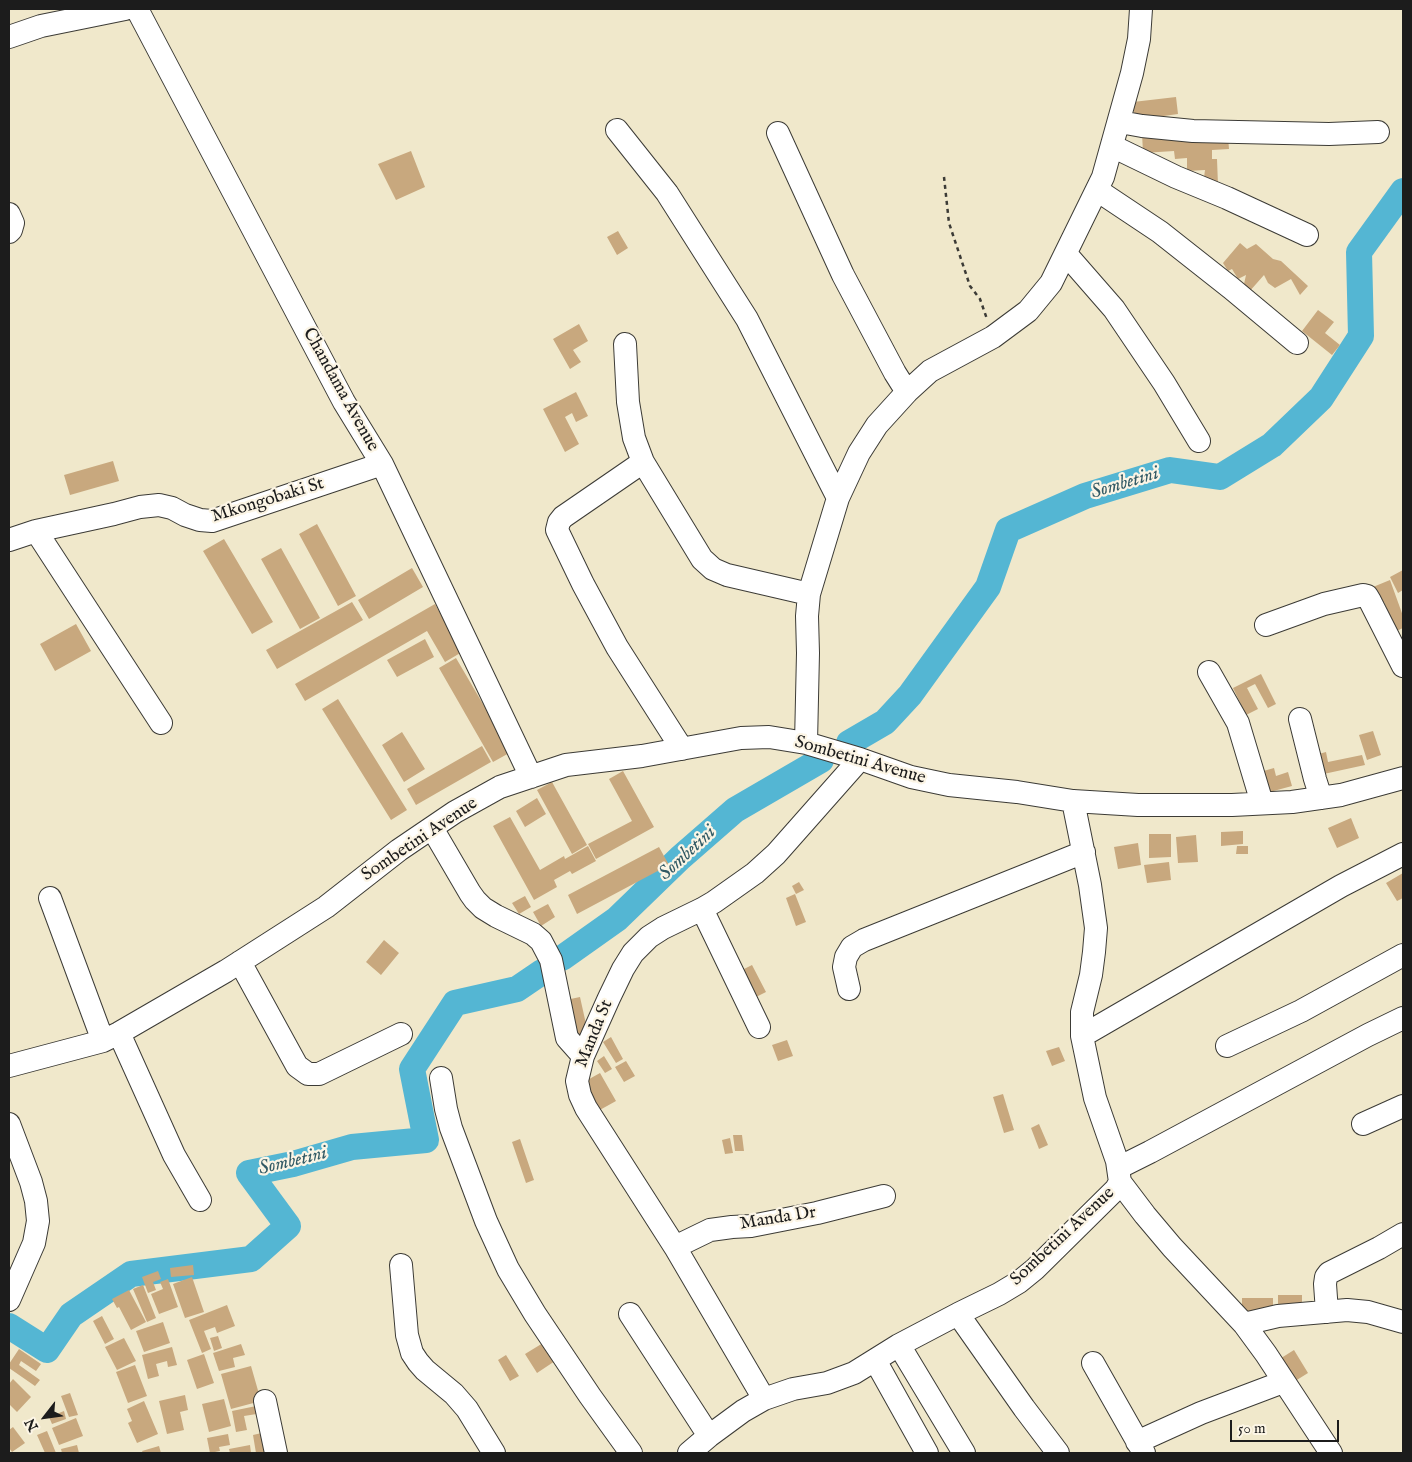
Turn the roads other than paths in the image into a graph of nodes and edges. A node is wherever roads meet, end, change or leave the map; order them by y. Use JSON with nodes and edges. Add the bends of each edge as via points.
{"nodes":[{"id":1,"x":125,"y":9,"type":"edge"},
{"id":2,"x":137,"y":9,"type":"edge"},
{"id":3,"x":1141,"y":9,"type":"edge"},
{"id":4,"x":9,"y":37,"type":"edge"},
{"id":5,"x":1120,"y":122,"type":"junction"},
{"id":6,"x":617,"y":130,"type":"dead end"},
{"id":7,"x":1378,"y":132,"type":"dead end"},
{"id":8,"x":778,"y":133,"type":"dead end"},
{"id":9,"x":1112,"y":146,"type":"junction"},
{"id":10,"x":1097,"y":190,"type":"junction"},
{"id":11,"x":9,"y":214,"type":"edge"},
{"id":12,"x":9,"y":232,"type":"edge"},
{"id":13,"x":1307,"y":235,"type":"dead end"},
{"id":14,"x":1066,"y":254,"type":"junction"},
{"id":15,"x":1298,"y":343,"type":"dead end"},
{"id":16,"x":625,"y":344,"type":"dead end"},
{"id":17,"x":907,"y":392,"type":"junction"},
{"id":18,"x":1199,"y":441,"type":"dead end"},
{"id":19,"x":643,"y":462,"type":"junction"},
{"id":20,"x":382,"y":464,"type":"junction"},
{"id":21,"x":838,"y":498,"type":"junction"},
{"id":22,"x":36,"y":530,"type":"junction"},
{"id":23,"x":9,"y":540,"type":"edge"},
{"id":24,"x":809,"y":594,"type":"junction"},
{"id":25,"x":1266,"y":625,"type":"dead end"},
{"id":26,"x":1403,"y":666,"type":"edge"},
{"id":27,"x":1209,"y":672,"type":"dead end"},
{"id":28,"x":1300,"y":719,"type":"dead end"},
{"id":29,"x":161,"y":723,"type":"dead end"},
{"id":30,"x":806,"y":743,"type":"junction"},
{"id":31,"x":682,"y":749,"type":"junction"},
{"id":32,"x":860,"y":759,"type":"junction"},
{"id":33,"x":531,"y":777,"type":"junction"},
{"id":34,"x":1403,"y":778,"type":"edge"},
{"id":35,"x":1321,"y":798,"type":"junction"},
{"id":36,"x":1073,"y":801,"type":"junction"},
{"id":37,"x":1262,"y":804,"type":"junction"},
{"id":38,"x":432,"y":828,"type":"junction"},
{"id":39,"x":1084,"y":852,"type":"junction"},
{"id":40,"x":1403,"y":854,"type":"edge"},
{"id":41,"x":50,"y":898,"type":"dead end"},
{"id":42,"x":702,"y":909,"type":"junction"},
{"id":43,"x":1403,"y":955,"type":"edge"},
{"id":44,"x":240,"y":962,"type":"junction"},
{"id":45,"x":849,"y":989,"type":"dead end"},
{"id":46,"x":1403,"y":1018,"type":"edge"},
{"id":47,"x":759,"y":1027,"type":"dead end"},
{"id":48,"x":401,"y":1034,"type":"dead end"},
{"id":49,"x":1082,"y":1036,"type":"junction"},
{"id":50,"x":111,"y":1037,"type":"junction"},
{"id":51,"x":1227,"y":1046,"type":"dead end"},
{"id":52,"x":583,"y":1056,"type":"junction"},
{"id":53,"x":9,"y":1066,"type":"edge"},
{"id":54,"x":441,"y":1078,"type":"dead end"},
{"id":55,"x":1403,"y":1106,"type":"edge"},
{"id":56,"x":9,"y":1124,"type":"edge"},
{"id":57,"x":1363,"y":1124,"type":"dead end"},
{"id":58,"x":1119,"y":1175,"type":"junction"},
{"id":59,"x":884,"y":1196,"type":"dead end"},
{"id":60,"x":200,"y":1200,"type":"dead end"},
{"id":61,"x":1403,"y":1234,"type":"edge"},
{"id":62,"x":675,"y":1247,"type":"junction"},
{"id":63,"x":401,"y":1265,"type":"dead end"},
{"id":64,"x":9,"y":1300,"type":"edge"},
{"id":65,"x":1327,"y":1312,"type":"junction"},
{"id":66,"x":630,"y":1314,"type":"dead end"},
{"id":67,"x":958,"y":1314,"type":"junction"},
{"id":68,"x":1403,"y":1322,"type":"edge"},
{"id":69,"x":1244,"y":1324,"type":"junction"},
{"id":70,"x":900,"y":1345,"type":"junction"},
{"id":71,"x":875,"y":1360,"type":"junction"},
{"id":72,"x":1093,"y":1363,"type":"dead end"},
{"id":73,"x":1283,"y":1382,"type":"junction"},
{"id":74,"x":764,"y":1399,"type":"junction"},
{"id":75,"x":265,"y":1401,"type":"dead end"},
{"id":76,"x":709,"y":1436,"type":"junction"},
{"id":77,"x":1141,"y":1448,"type":"edge"},
{"id":78,"x":276,"y":1453,"type":"edge"},
{"id":79,"x":494,"y":1453,"type":"edge"},
{"id":80,"x":631,"y":1453,"type":"edge"},
{"id":81,"x":689,"y":1453,"type":"edge"},
{"id":82,"x":927,"y":1453,"type":"edge"},
{"id":83,"x":964,"y":1453,"type":"edge"},
{"id":84,"x":1058,"y":1453,"type":"edge"},
{"id":85,"x":1331,"y":1453,"type":"edge"}],
"edges":[{"from":1,"to":4,"type":"street","via":[[41,26]]},
{"from":2,"to":20,"type":"street","name":"Chandama Avenue","via":[[344,402]]},
{"from":3,"to":5,"type":"street","via":[[1139,39]]},
{"from":5,"to":7,"type":"street","via":[[1193,131]]},
{"from":5,"to":9,"type":"street"},
{"from":6,"to":21,"type":"street","via":[[667,193],[747,318]]},
{"from":8,"to":17,"type":"street","via":[[843,274]]},
{"from":9,"to":10,"type":"street"},
{"from":9,"to":13,"type":"street","via":[[1176,178]]},
{"from":10,"to":14,"type":"street"},
{"from":10,"to":15,"type":"street","via":[[1160,232]]},
{"from":11,"to":12,"type":"street","via":[[12,223]]},
{"from":14,"to":17,"type":"street","via":[[1051,283],[1028,311],[994,337],[930,371]]},
{"from":14,"to":18,"type":"street","via":[[1119,317]]},
{"from":16,"to":19,"type":"street","via":[[628,402],[634,438]]},
{"from":17,"to":21,"type":"street","via":[[877,426]]},
{"from":19,"to":24,"type":"street","via":[[694,548],[712,569]]},
{"from":19,"to":31,"type":"street","via":[[563,517],[557,530],[617,647]]},
{"from":20,"to":22,"type":"street","name":"Mkongobaki St","via":[[212,520],[200,520],[159,505]]},
{"from":20,"to":33,"type":"street","name":"Chandama Avenue"},
{"from":21,"to":24,"type":"street"},
{"from":22,"to":23,"type":"street","name":"Mkongobaki St"},
{"from":22,"to":29,"type":"street"},
{"from":24,"to":30,"type":"street","via":[[806,616]]},
{"from":25,"to":26,"type":"street","via":[[1324,604],[1367,596]]},
{"from":27,"to":37,"type":"street","via":[[1238,723]]},
{"from":28,"to":35,"type":"street"},
{"from":30,"to":31,"type":"street","name":"Sombetini Avenue","via":[[769,737],[741,738]]},
{"from":30,"to":32,"type":"street","name":"Sombetini Avenue"},
{"from":31,"to":33,"type":"street","name":"Sombetini Avenue","via":[[566,765]]},
{"from":32,"to":36,"type":"street","name":"Sombetini Avenue","via":[[911,777],[949,785]]},
{"from":32,"to":42,"type":"street","name":"Manda St","via":[[776,854],[755,873]]},
{"from":33,"to":38,"type":"street","name":"Sombetini Avenue","via":[[500,787]]},
{"from":34,"to":35,"type":"street","name":"Sombetini Avenue"},
{"from":35,"to":37,"type":"street","name":"Sombetini Avenue"},
{"from":36,"to":37,"type":"street","name":"Sombetini Avenue","via":[[1138,805]]},
{"from":36,"to":39,"type":"street","name":"Sombetini Avenue"},
{"from":38,"to":44,"type":"street","name":"Sombetini Avenue","via":[[326,907]]},
{"from":38,"to":52,"type":"street","via":[[475,900],[483,908],[541,941],[551,960],[568,1038]]},
{"from":39,"to":45,"type":"street","via":[[864,940],[852,947],[846,957],[844,967]]},
{"from":39,"to":49,"type":"street","name":"Sombetini Avenue","via":[[1096,928],[1091,975],[1082,1012]]},
{"from":40,"to":49,"type":"street"},
{"from":41,"to":50,"type":"street"},
{"from":42,"to":47,"type":"street"},
{"from":42,"to":52,"type":"street","name":"Manda St","via":[[649,936],[633,953]]},
{"from":43,"to":51,"type":"street","via":[[1301,1011]]},
{"from":44,"to":48,"type":"street","via":[[297,1066],[308,1074],[319,1074]]},
{"from":44,"to":50,"type":"street","name":"Sombetini Avenue"},
{"from":46,"to":58,"type":"street","via":[[1150,1152]]},
{"from":49,"to":58,"type":"street","name":"Sombetini Avenue","via":[[1095,1098]]},
{"from":50,"to":53,"type":"street","name":"Sombetini Avenue"},
{"from":50,"to":60,"type":"street"},
{"from":52,"to":62,"type":"street","name":"Manda St","via":[[577,1082],[586,1108]]},
{"from":54,"to":80,"type":"street","via":[[451,1128],[508,1269],[535,1314]]},
{"from":55,"to":57,"type":"street"},
{"from":56,"to":64,"type":"street","via":[[31,1182],[38,1221],[34,1244]]},
{"from":58,"to":67,"type":"street","name":"Sombetini Avenue","via":[[1111,1196],[1019,1282]]},
{"from":58,"to":69,"type":"street","via":[[1145,1215]]},
{"from":59,"to":62,"type":"street","name":"Manda Dr","via":[[798,1217],[710,1230]]},
{"from":61,"to":65,"type":"street","via":[[1328,1273],[1325,1284]]},
{"from":62,"to":74,"type":"street","name":"Manda St"},
{"from":63,"to":79,"type":"street","via":[[412,1353],[425,1370],[468,1409]]},
{"from":65,"to":68,"type":"street","via":[[1368,1312]]},
{"from":65,"to":69,"type":"street","via":[[1278,1316]]},
{"from":66,"to":76,"type":"street"},
{"from":67,"to":70,"type":"street","name":"Sombetini Avenue"},
{"from":67,"to":84,"type":"street"},
{"from":69,"to":73,"type":"street"},
{"from":70,"to":71,"type":"street","name":"Sombetini Avenue"},
{"from":70,"to":83,"type":"street"},
{"from":71,"to":74,"type":"street","name":"Sombetini Avenue","via":[[840,1379]]},
{"from":71,"to":82,"type":"street"},
{"from":72,"to":77,"type":"street"},
{"from":73,"to":77,"type":"street","via":[[1201,1412]]},
{"from":73,"to":85,"type":"street"},
{"from":74,"to":76,"type":"street","name":"Sombetini Avenue"},
{"from":75,"to":78,"type":"street"},
{"from":76,"to":81,"type":"street","name":"Sombetini Avenue"}]}
